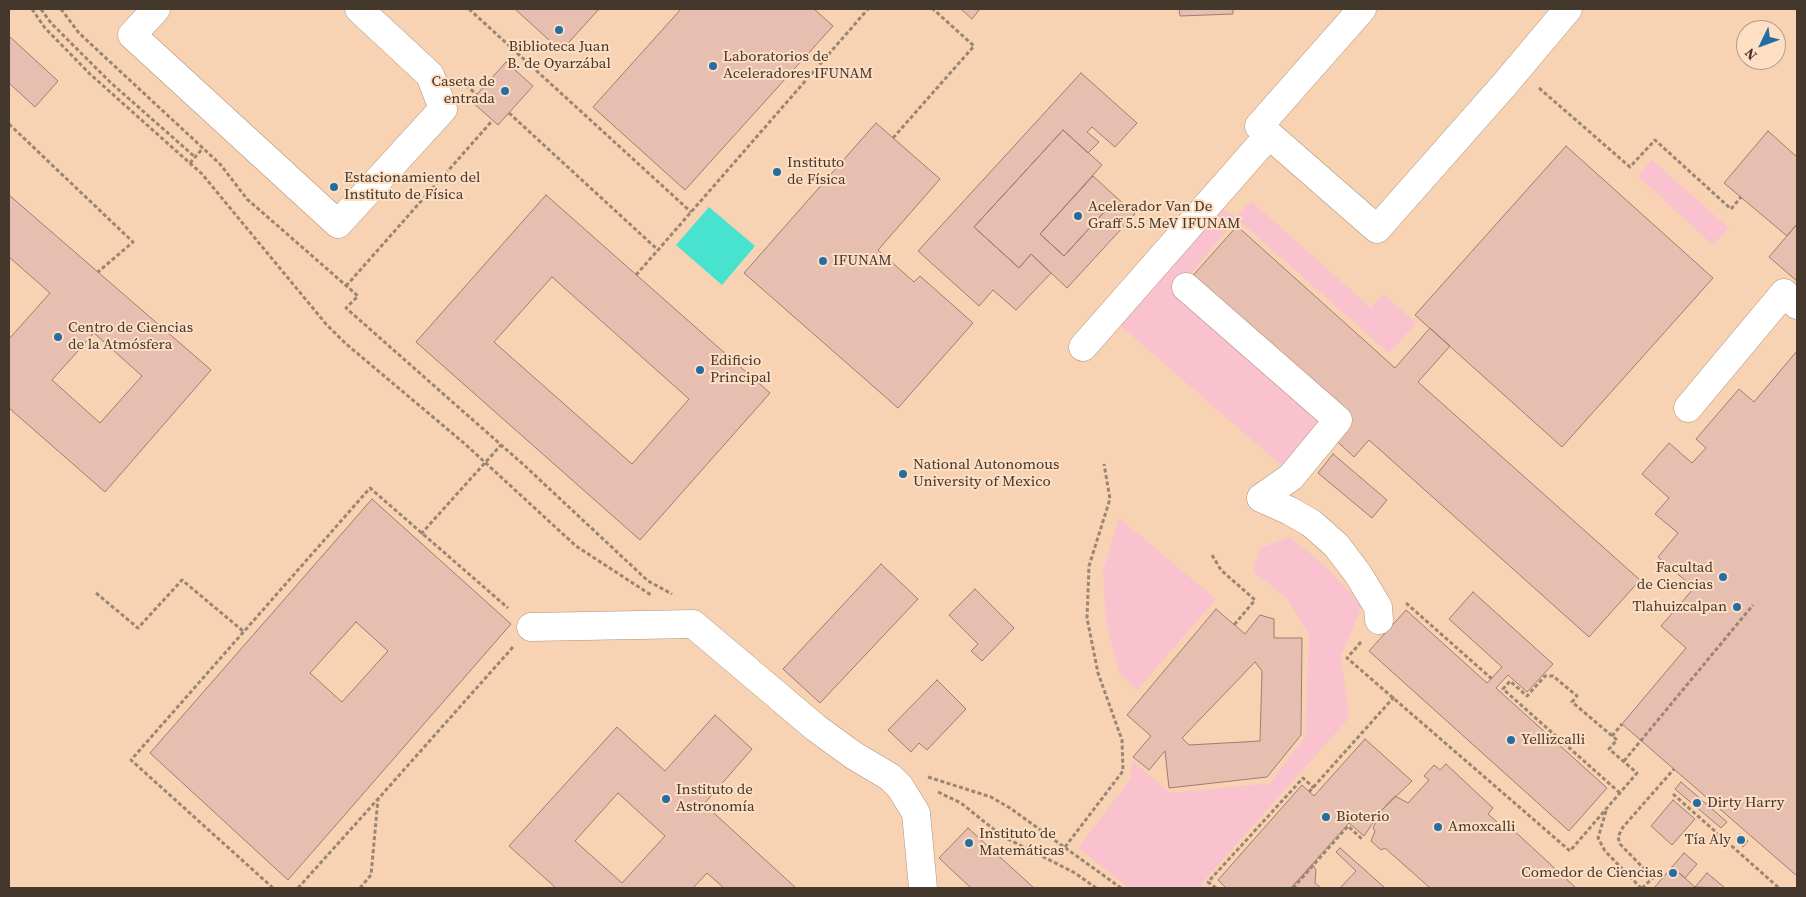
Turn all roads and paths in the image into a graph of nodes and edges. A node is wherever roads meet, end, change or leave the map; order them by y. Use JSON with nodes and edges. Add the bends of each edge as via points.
{"nodes":[{"id":1,"x":32,"y":9,"type":"edge"},
{"id":2,"x":41,"y":9,"type":"edge"},
{"id":3,"x":62,"y":9,"type":"edge"},
{"id":4,"x":156,"y":9,"type":"edge"},
{"id":5,"x":359,"y":9,"type":"edge"},
{"id":6,"x":470,"y":9,"type":"edge"},
{"id":7,"x":868,"y":9,"type":"edge"},
{"id":8,"x":933,"y":9,"type":"edge"},
{"id":9,"x":1362,"y":9,"type":"edge"},
{"id":10,"x":1568,"y":9,"type":"edge"},
{"id":11,"x":1505,"y":84,"type":"junction"},
{"id":12,"x":509,"y":113,"type":"dead end"},
{"id":13,"x":492,"y":121,"type":"dead end"},
{"id":14,"x":9,"y":124,"type":"edge"},
{"id":15,"x":1269,"y":135,"type":"junction"},
{"id":16,"x":893,"y":138,"type":"dead end"},
{"id":17,"x":203,"y":148,"type":"junction"},
{"id":18,"x":195,"y":157,"type":"junction"},
{"id":19,"x":190,"y":163,"type":"junction"},
{"id":20,"x":1741,"y":197,"type":"dead end"},
{"id":21,"x":691,"y":212,"type":"junction"},
{"id":22,"x":658,"y":250,"type":"junction"},
{"id":23,"x":98,"y":272,"type":"dead end"},
{"id":24,"x":636,"y":275,"type":"dead end"},
{"id":25,"x":346,"y":286,"type":"junction"},
{"id":26,"x":1186,"y":287,"type":"dead end"},
{"id":27,"x":1797,"y":305,"type":"edge"},
{"id":28,"x":1083,"y":347,"type":"dead end"},
{"id":29,"x":1688,"y":408,"type":"dead end"},
{"id":30,"x":501,"y":445,"type":"junction"},
{"id":31,"x":486,"y":462,"type":"junction"},
{"id":32,"x":1104,"y":464,"type":"dead end"},
{"id":33,"x":421,"y":534,"type":"junction"},
{"id":34,"x":1212,"y":555,"type":"dead end"},
{"id":35,"x":661,"y":589,"type":"dead end"},
{"id":36,"x":96,"y":593,"type":"dead end"},
{"id":37,"x":654,"y":597,"type":"dead end"},
{"id":38,"x":1753,"y":605,"type":"dead end"},
{"id":39,"x":1378,"y":614,"type":"junction"},
{"id":40,"x":1234,"y":625,"type":"dead end"},
{"id":41,"x":531,"y":627,"type":"junction"},
{"id":42,"x":243,"y":631,"type":"junction"},
{"id":43,"x":1492,"y":679,"type":"dead end"},
{"id":44,"x":1499,"y":685,"type":"dead end"},
{"id":45,"x":1503,"y":689,"type":"junction"},
{"id":46,"x":1394,"y":697,"type":"junction"},
{"id":47,"x":1622,"y":724,"type":"dead end"},
{"id":48,"x":1612,"y":736,"type":"junction"},
{"id":49,"x":1624,"y":761,"type":"junction"},
{"id":50,"x":1674,"y":769,"type":"dead end"},
{"id":51,"x":1314,"y":788,"type":"junction"},
{"id":52,"x":934,"y":790,"type":"dead end"},
{"id":53,"x":1310,"y":792,"type":"dead end"},
{"id":54,"x":1620,"y":793,"type":"junction"},
{"id":55,"x":1673,"y":794,"type":"dead end"},
{"id":56,"x":378,"y":799,"type":"junction"},
{"id":57,"x":1607,"y":809,"type":"junction"},
{"id":58,"x":1363,"y":840,"type":"dead end"},
{"id":59,"x":1065,"y":847,"type":"dead end"},
{"id":60,"x":273,"y":888,"type":"edge"},
{"id":61,"x":298,"y":888,"type":"edge"},
{"id":62,"x":360,"y":888,"type":"edge"},
{"id":63,"x":923,"y":888,"type":"edge"},
{"id":64,"x":1096,"y":888,"type":"edge"},
{"id":65,"x":1216,"y":888,"type":"edge"},
{"id":66,"x":1293,"y":888,"type":"edge"},
{"id":67,"x":1641,"y":888,"type":"edge"},
{"id":68,"x":1779,"y":888,"type":"edge"}],
"edges":[{"from":1,"to":19,"type":"path","via":[[45,28],[90,74]]},
{"from":2,"to":18,"type":"path","via":[[110,82]]},
{"from":3,"to":17,"type":"path","via":[[85,39]]},
{"from":4,"to":5,"type":"street","via":[[132,35],[338,224],[443,109],[430,74]]},
{"from":6,"to":21,"type":"path"},
{"from":7,"to":21,"type":"path"},
{"from":8,"to":16,"type":"path","via":[[974,46]]},
{"from":9,"to":15,"type":"street","via":[[1259,126]]},
{"from":10,"to":11,"type":"street"},
{"from":11,"to":15,"type":"street","via":[[1377,229]]},
{"from":11,"to":20,"type":"path","via":[[1541,88],[1630,167],[1655,140],[1731,209]]},
{"from":12,"to":22,"type":"path"},
{"from":13,"to":25,"type":"path"},
{"from":14,"to":23,"type":"path","via":[[133,242]]},
{"from":15,"to":28,"type":"street"},
{"from":17,"to":18,"type":"path"},
{"from":17,"to":25,"type":"path","via":[[247,199]]},
{"from":18,"to":19,"type":"path"},
{"from":19,"to":31,"type":"path","via":[[326,324]]},
{"from":21,"to":22,"type":"path"},
{"from":22,"to":24,"type":"path"},
{"from":25,"to":30,"type":"path","via":[[358,296],[346,308]]},
{"from":26,"to":39,"type":"street","via":[[1338,420],[1291,477],[1261,498],[1311,523],[1336,545],[1358,574]]},
{"from":27,"to":29,"type":"street","via":[[1784,293]]},
{"from":30,"to":31,"type":"path"},
{"from":30,"to":35,"type":"path"},
{"from":31,"to":33,"type":"path"},
{"from":31,"to":37,"type":"path","via":[[576,546]]},
{"from":32,"to":59,"type":"path","via":[[1110,499],[1089,566],[1087,618],[1098,673],[1122,740],[1123,771]]},
{"from":33,"to":41,"type":"path"},
{"from":33,"to":42,"type":"path","via":[[370,488]]},
{"from":34,"to":40,"type":"path","via":[[1221,570],[1255,600]]},
{"from":36,"to":42,"type":"path","via":[[138,628],[182,580]]},
{"from":38,"to":49,"type":"path"},
{"from":39,"to":43,"type":"path","via":[[1400,597]]},
{"from":39,"to":46,"type":"path","via":[[1347,658]]},
{"from":41,"to":56,"type":"path"},
{"from":41,"to":63,"type":"street","via":[[693,624],[816,728],[900,787],[916,813]]},
{"from":42,"to":60,"type":"path","via":[[132,760]]},
{"from":44,"to":45,"type":"path"},
{"from":45,"to":48,"type":"path","via":[[1510,680],[1527,696],[1545,676],[1558,678],[1577,696],[1572,702]]},
{"from":45,"to":54,"type":"path"},
{"from":46,"to":51,"type":"path"},
{"from":46,"to":57,"type":"path","via":[[1570,851]]},
{"from":47,"to":48,"type":"path"},
{"from":48,"to":49,"type":"path","via":[[1617,740],[1610,749]]},
{"from":49,"to":54,"type":"path","via":[[1638,773]]},
{"from":50,"to":67,"type":"path","via":[[1618,836],[1620,844],[1653,878]]},
{"from":51,"to":53,"type":"path"},
{"from":51,"to":65,"type":"path","via":[[1303,778],[1208,882]]},
{"from":52,"to":64,"type":"path","via":[[961,804],[1002,836],[1075,873]]},
{"from":54,"to":57,"type":"path"},
{"from":55,"to":68,"type":"path"},
{"from":56,"to":61,"type":"path"},
{"from":56,"to":62,"type":"path","via":[[371,875]]},
{"from":57,"to":67,"type":"path","via":[[1598,838],[1605,851]]},
{"from":58,"to":66,"type":"path","via":[[1348,826]]}]}
